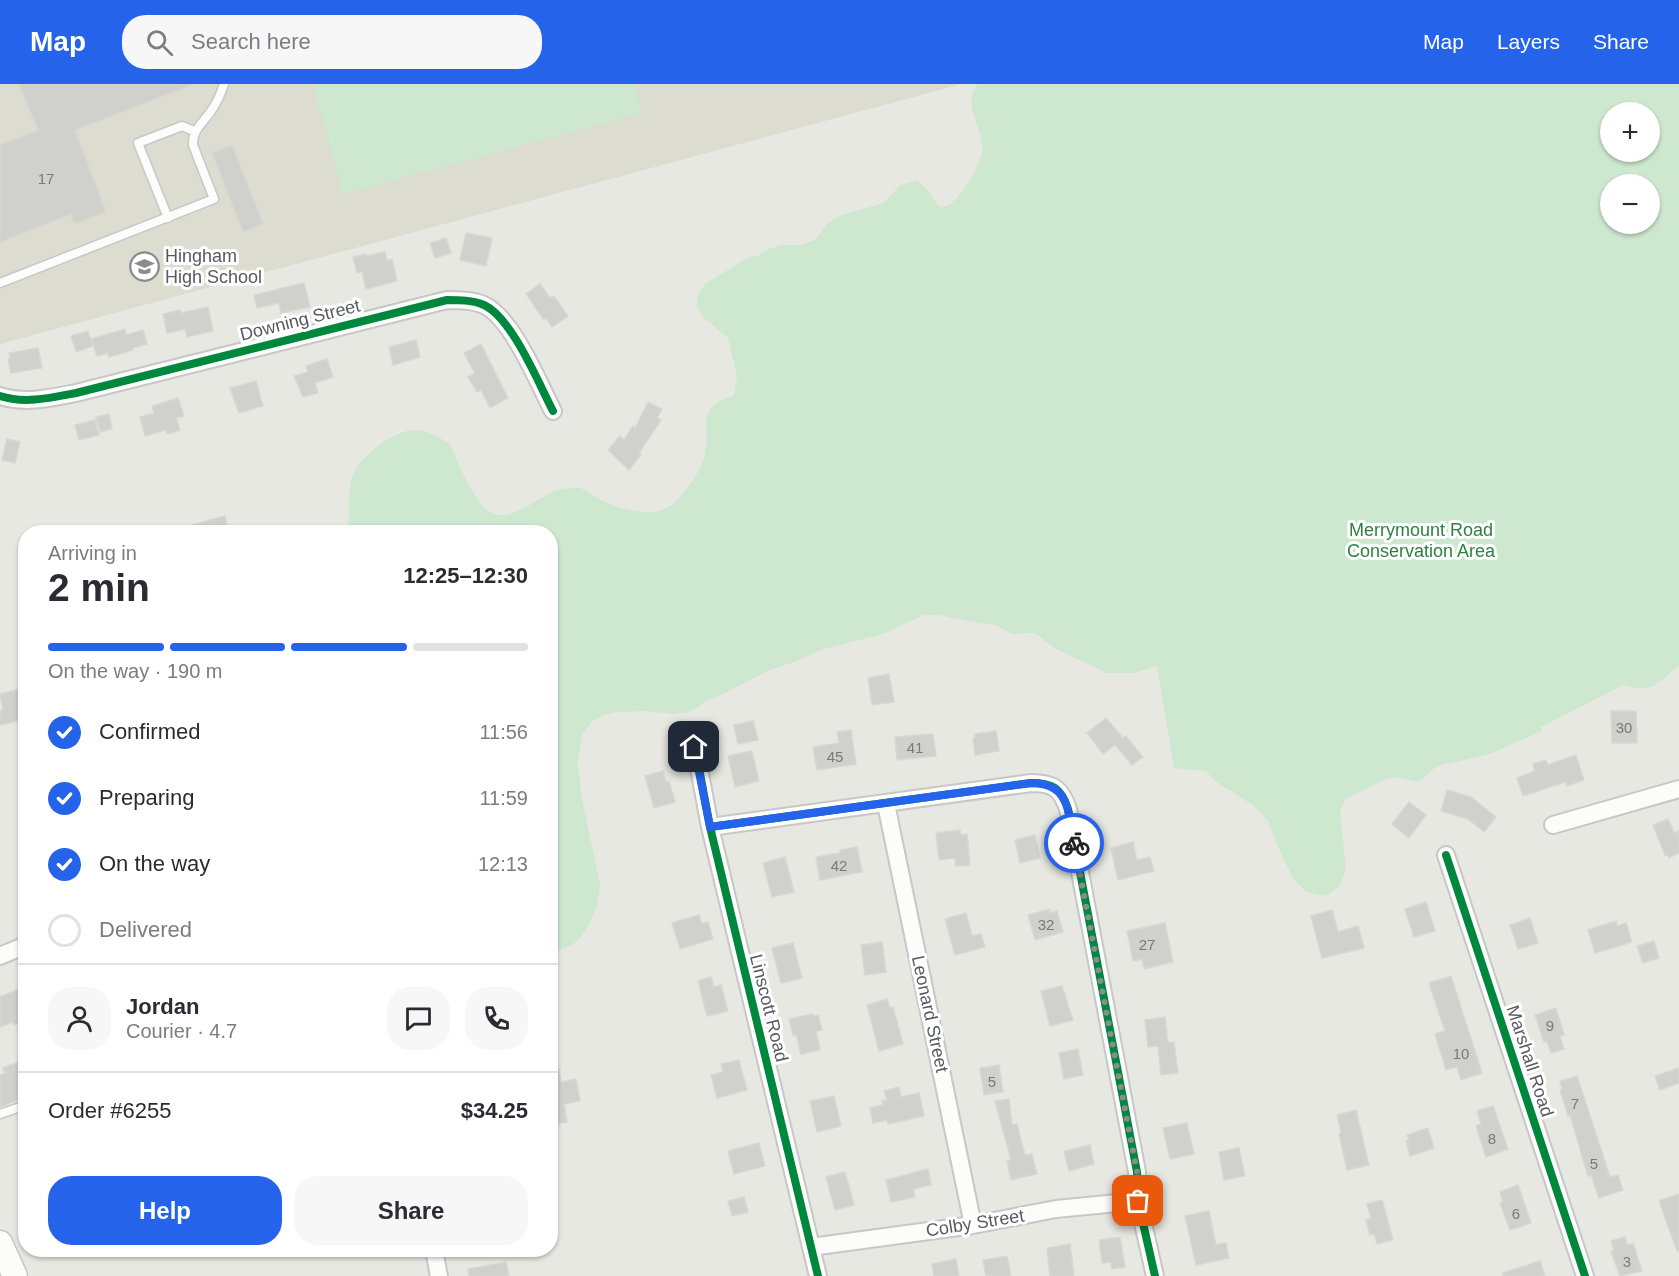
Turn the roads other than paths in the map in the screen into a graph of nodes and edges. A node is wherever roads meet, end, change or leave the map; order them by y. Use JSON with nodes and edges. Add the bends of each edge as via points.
{"nodes":[{"id":1,"x":224,"y":84,"type":"edge"},
{"id":2,"x":194,"y":132,"type":"junction"},
{"id":3,"x":168,"y":218,"type":"junction"},
{"id":4,"x":0,"y":283,"type":"edge"},
{"id":5,"x":0,"y":396,"type":"edge"},
{"id":6,"x":552,"y":411,"type":"dead end"},
{"id":7,"x":694,"y":747,"type":"dead end"},
{"id":8,"x":1679,"y":789,"type":"edge"},
{"id":9,"x":886,"y":804,"type":"junction"},
{"id":10,"x":1553,"y":825,"type":"dead end"},
{"id":11,"x":710,"y":827,"type":"junction"},
{"id":12,"x":1446,"y":855,"type":"dead end"},
{"id":13,"x":18,"y":948,"type":"edge"},
{"id":14,"x":0,"y":956,"type":"edge"},
{"id":15,"x":18,"y":1108,"type":"edge"},
{"id":16,"x":0,"y":1114,"type":"edge"},
{"id":17,"x":1138,"y":1201,"type":"junction"},
{"id":18,"x":973,"y":1225,"type":"junction"},
{"id":19,"x":0,"y":1243,"type":"edge"},
{"id":20,"x":811,"y":1247,"type":"junction"},
{"id":21,"x":436,"y":1257,"type":"edge"},
{"id":22,"x":15,"y":1276,"type":"edge"},
{"id":23,"x":440,"y":1276,"type":"edge"},
{"id":24,"x":818,"y":1276,"type":"edge"},
{"id":25,"x":1155,"y":1276,"type":"edge"},
{"id":26,"x":1585,"y":1276,"type":"edge"}],
"edges":[{"from":1,"to":2,"type":"lane","via":[[212,110]]},
{"from":2,"to":3,"type":"lane","via":[[193,145],[214,199]]},
{"from":2,"to":3,"type":"lane","via":[[182,126],[138,143]]},
{"from":3,"to":4,"type":"lane"},
{"from":5,"to":6,"type":"street","name":"Downing Street","via":[[41,400],[76,393],[447,300],[482,304],[495,312],[516,342]]},
{"from":7,"to":11,"type":"street","name":"Linscott Road"},
{"from":8,"to":10,"type":"street"},
{"from":9,"to":11,"type":"street"},
{"from":9,"to":17,"type":"street","via":[[1031,783],[1045,783],[1064,797],[1137,1172]]},
{"from":9,"to":18,"type":"street","name":"Leonard Street"},
{"from":11,"to":20,"type":"street","name":"Linscott Road"},
{"from":12,"to":26,"type":"street","name":"Marshall Road"},
{"from":13,"to":14,"type":"street"},
{"from":15,"to":16,"type":"lane"},
{"from":17,"to":18,"type":"street","name":"Colby Street","via":[[1056,1209]]},
{"from":17,"to":25,"type":"street"},
{"from":18,"to":20,"type":"street","name":"Colby Street"},
{"from":19,"to":22,"type":"main road"},
{"from":20,"to":24,"type":"street","name":"Linscott Road"},
{"from":21,"to":23,"type":"street"}]}
